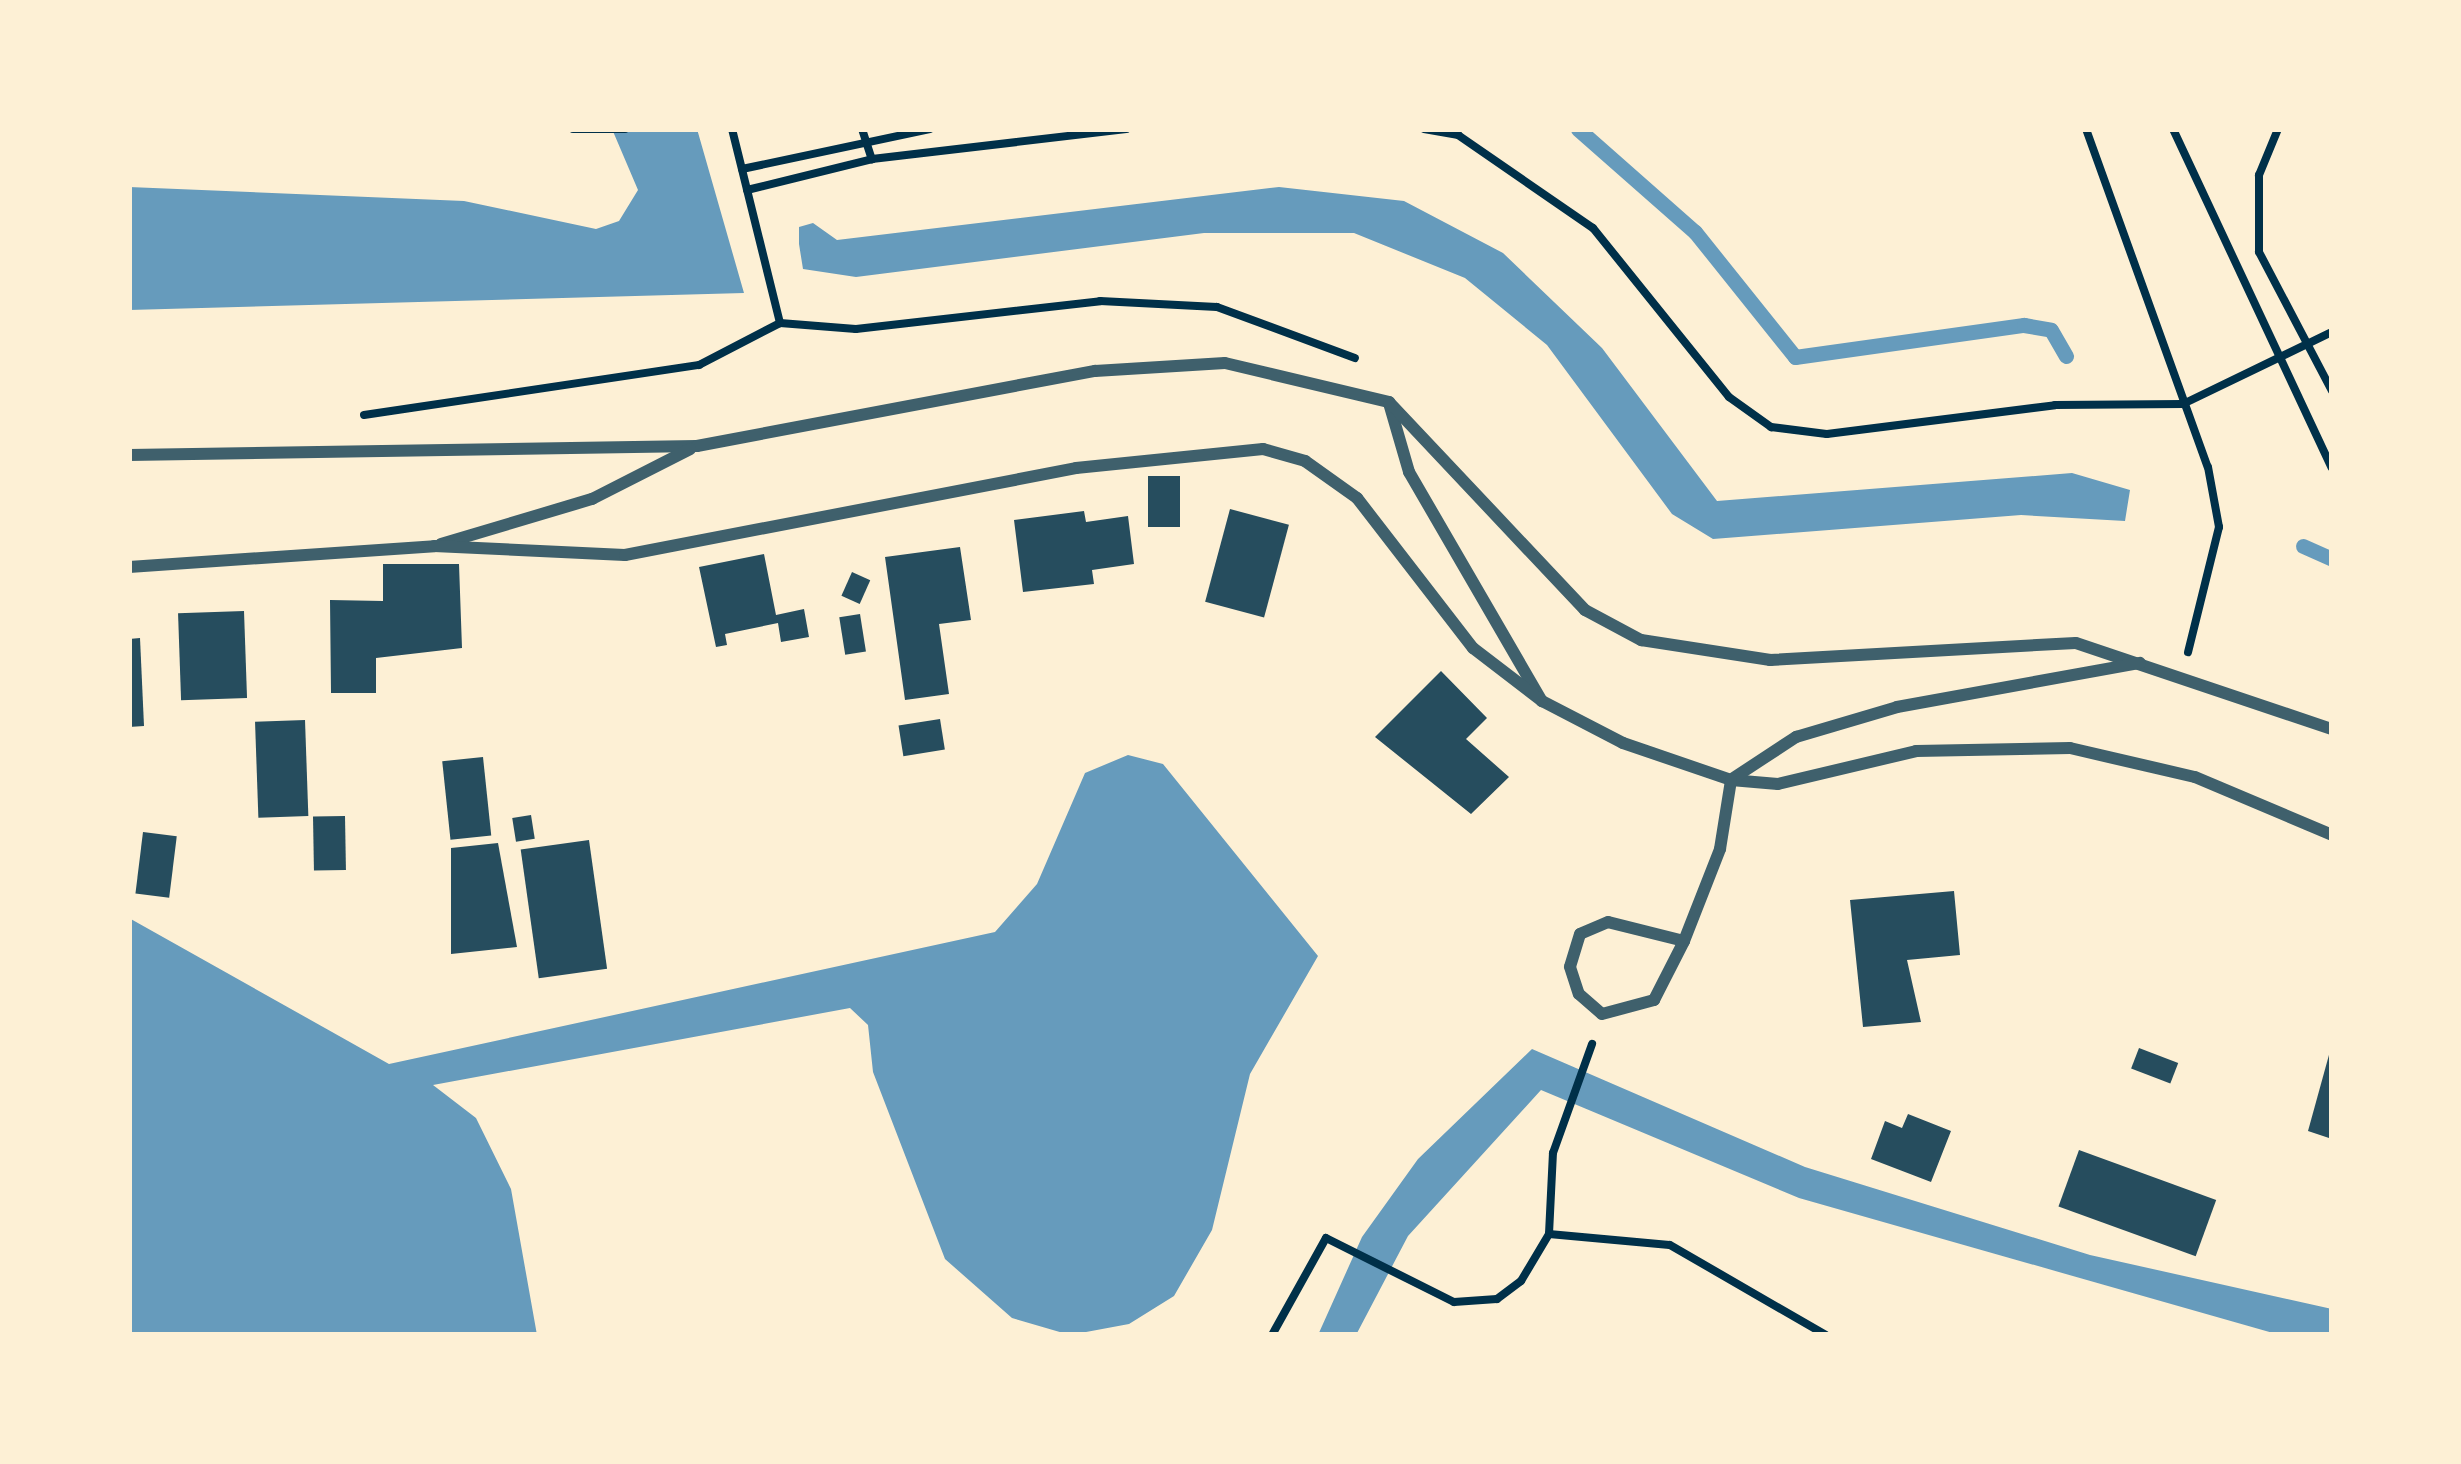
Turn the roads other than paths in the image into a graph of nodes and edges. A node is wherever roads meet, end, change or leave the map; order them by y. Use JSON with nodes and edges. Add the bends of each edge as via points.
{"nodes":[{"id":1,"x":1389,"y":402,"type":"junction"},
{"id":2,"x":697,"y":446,"type":"junction"},
{"id":3,"x":129,"y":455,"type":"edge"},
{"id":4,"x":434,"y":546,"type":"junction"},
{"id":5,"x":129,"y":567,"type":"edge"},
{"id":6,"x":2147,"y":662,"type":"junction"},
{"id":7,"x":1542,"y":701,"type":"junction"},
{"id":8,"x":2332,"y":729,"type":"edge"},
{"id":9,"x":1731,"y":780,"type":"junction"},
{"id":10,"x":2332,"y":835,"type":"edge"},
{"id":11,"x":1684,"y":941,"type":"junction"}],
"edges":[{"from":1,"to":2,"type":"street","via":[[1225,363],[1157,363]]},
{"from":1,"to":6,"type":"street","via":[[1585,610],[1641,640],[1770,660],[2076,643]]},
{"from":1,"to":7,"type":"street","via":[[1409,472]]},
{"from":2,"to":3,"type":"street"},
{"from":2,"to":4,"type":"street","via":[[592,499]]},
{"from":4,"to":5,"type":"street"},
{"from":4,"to":7,"type":"street","via":[[625,555],[1076,468],[1263,449],[1306,461],[1357,498],[1473,647]]},
{"from":6,"to":8,"type":"street"},
{"from":6,"to":9,"type":"street","via":[[1898,707],[1796,736]]},
{"from":7,"to":9,"type":"street"},
{"from":9,"to":10,"type":"street","via":[[1778,784],[1972,745],[2071,748],[2194,777]]},
{"from":9,"to":11,"type":"street"},
{"from":11,"to":11,"type":"street","via":[[1609,922],[1580,934],[1570,967],[1579,994],[1602,1014],[1654,1000]]}]}
